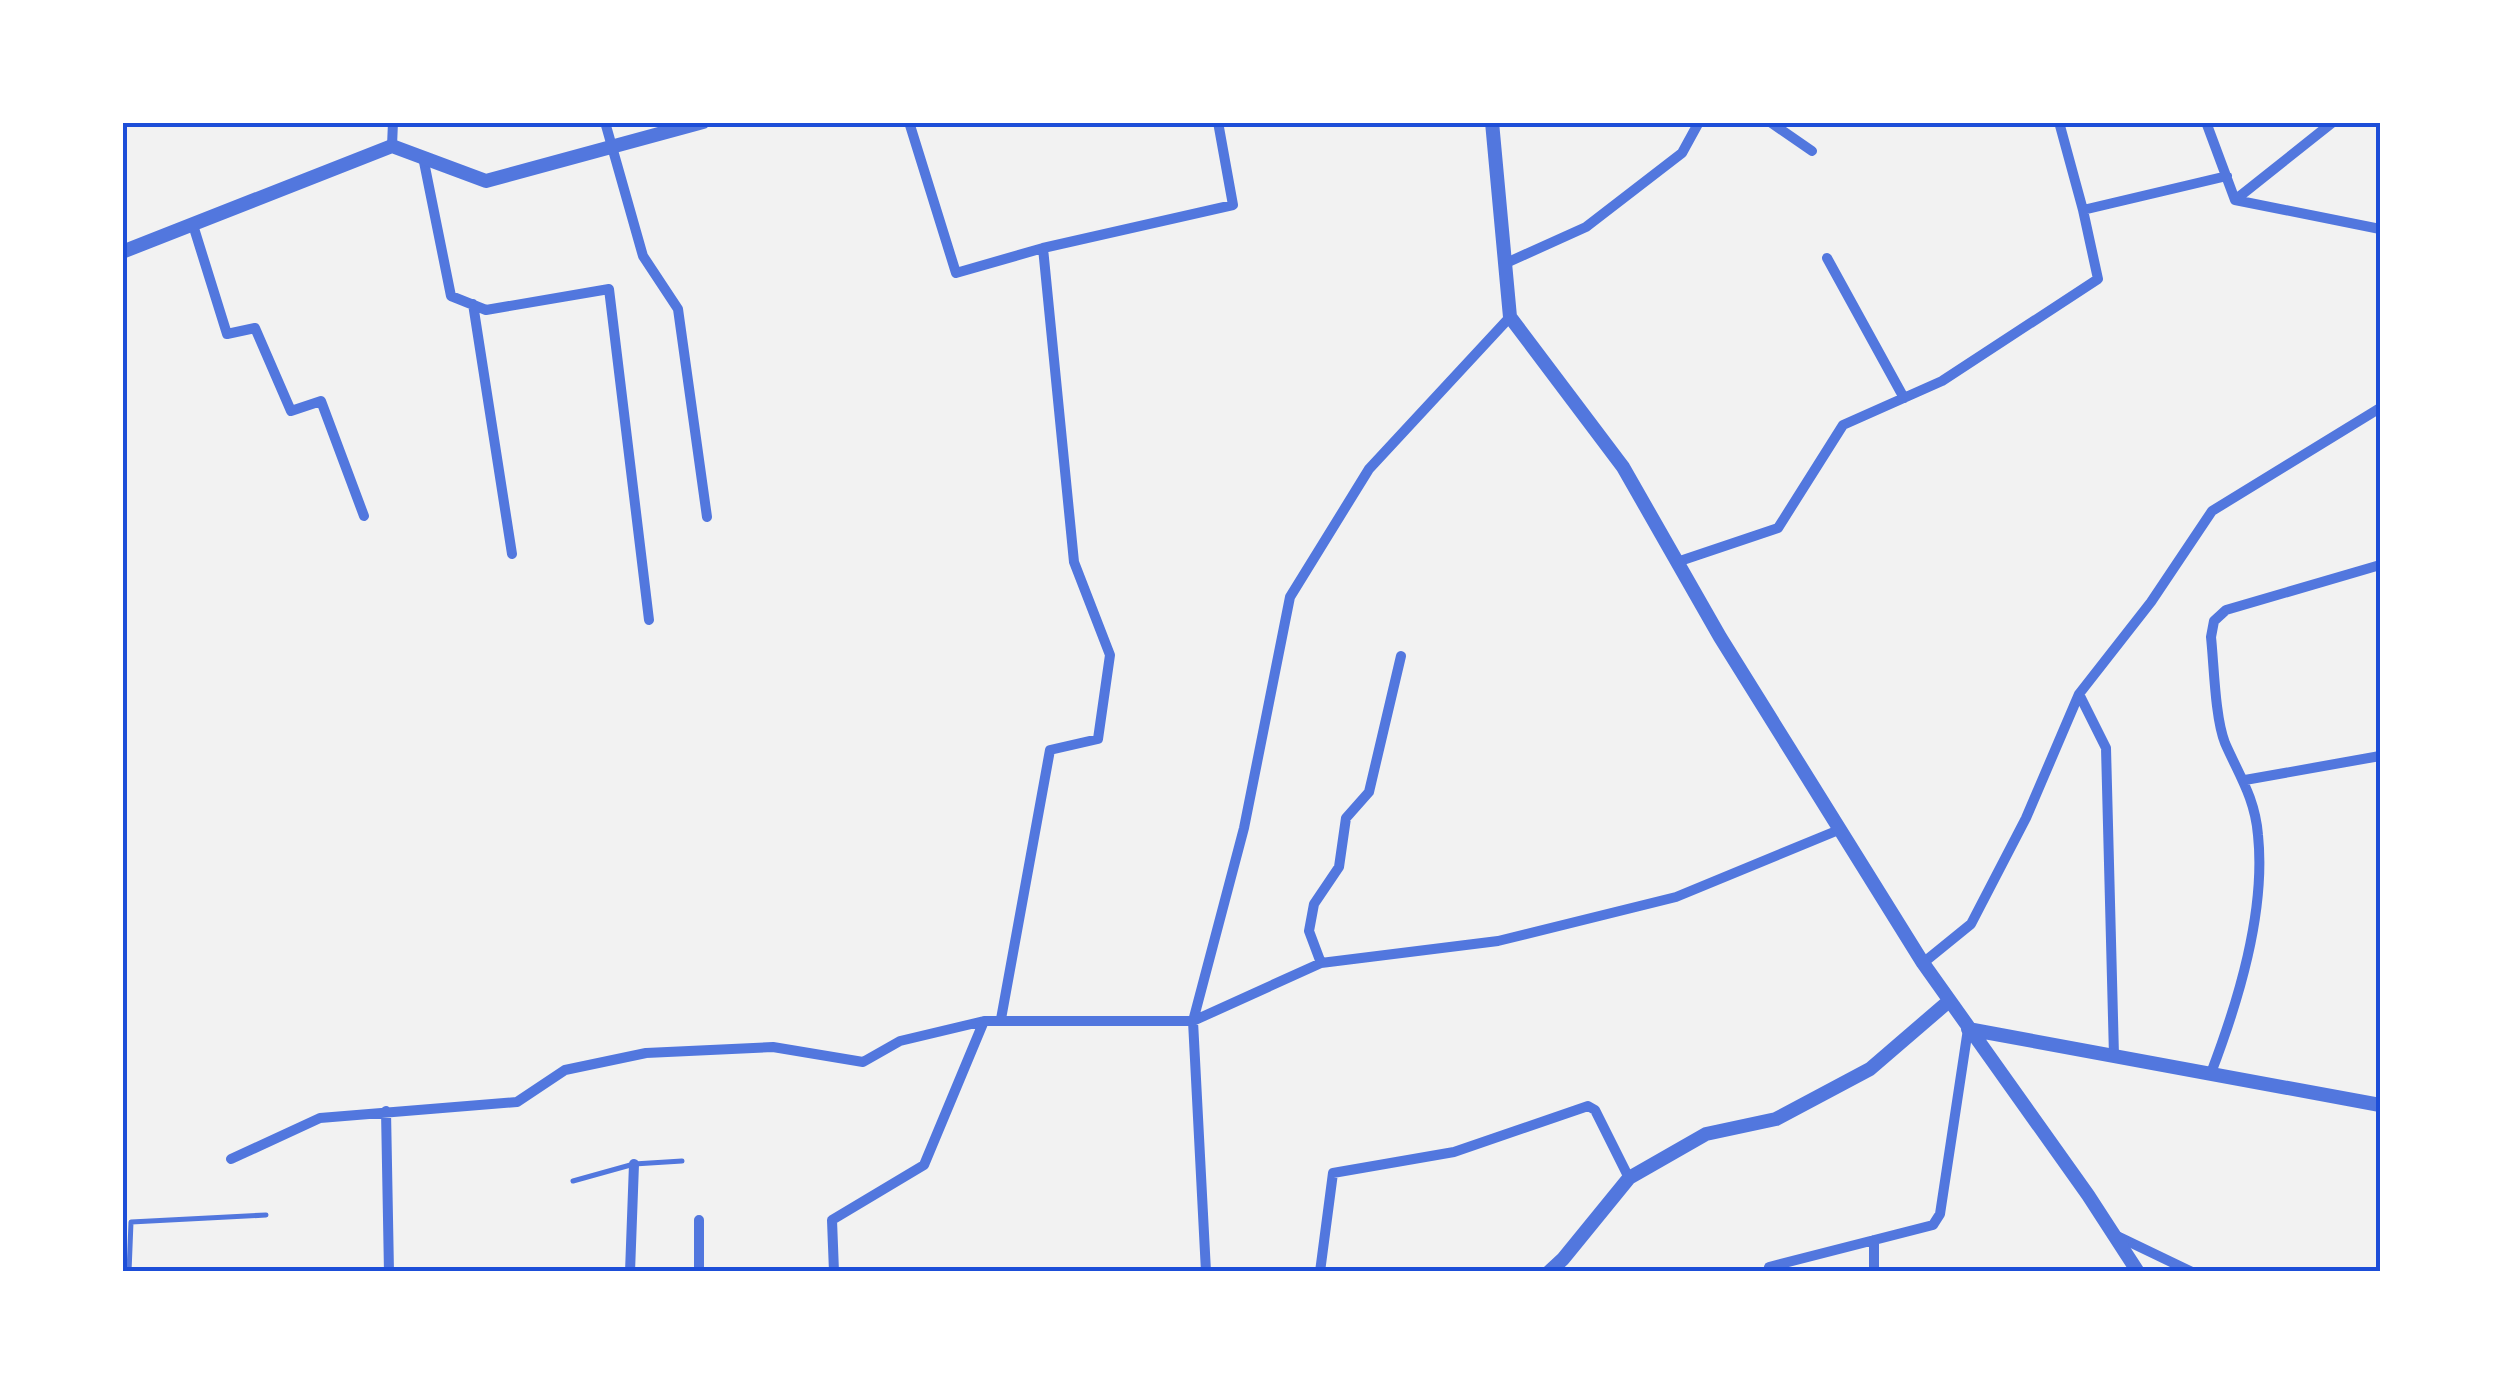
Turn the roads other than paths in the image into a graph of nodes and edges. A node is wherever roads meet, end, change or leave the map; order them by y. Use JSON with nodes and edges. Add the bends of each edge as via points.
{"nodes":[{"id":1,"x":393,"y":122,"type":"edge"},
{"id":2,"x":606,"y":122,"type":"edge"},
{"id":3,"x":703,"y":122,"type":"edge"},
{"id":4,"x":910,"y":122,"type":"edge"},
{"id":5,"x":1218,"y":122,"type":"edge"},
{"id":6,"x":1492,"y":122,"type":"edge"},
{"id":7,"x":1699,"y":122,"type":"edge"},
{"id":8,"x":1770,"y":122,"type":"edge"},
{"id":9,"x":2060,"y":122,"type":"edge"},
{"id":10,"x":2206,"y":122,"type":"edge"},
{"id":11,"x":2333,"y":122,"type":"edge"},
{"id":12,"x":392,"y":146,"type":"junction"},
{"id":13,"x":612,"y":147,"type":"junction"},
{"id":14,"x":1812,"y":151,"type":"dead end"},
{"id":15,"x":423,"y":157,"type":"junction"},
{"id":16,"x":2227,"y":176,"type":"junction"},
{"id":17,"x":2235,"y":200,"type":"junction"},
{"id":18,"x":2083,"y":210,"type":"junction"},
{"id":19,"x":193,"y":226,"type":"junction"},
{"id":20,"x":2380,"y":229,"type":"edge"},
{"id":21,"x":1043,"y":248,"type":"junction"},
{"id":22,"x":122,"y":252,"type":"edge"},
{"id":23,"x":1827,"y":258,"type":"dead end"},
{"id":24,"x":1504,"y":264,"type":"junction"},
{"id":25,"x":473,"y":304,"type":"junction"},
{"id":26,"x":1510,"y":317,"type":"junction"},
{"id":27,"x":1904,"y":398,"type":"junction"},
{"id":28,"x":2380,"y":408,"type":"edge"},
{"id":29,"x":364,"y":516,"type":"dead end"},
{"id":30,"x":707,"y":517,"type":"dead end"},
{"id":31,"x":512,"y":554,"type":"dead end"},
{"id":32,"x":1678,"y":562,"type":"junction"},
{"id":33,"x":2380,"y":565,"type":"edge"},
{"id":34,"x":649,"y":620,"type":"dead end"},
{"id":35,"x":1401,"y":656,"type":"dead end"},
{"id":36,"x":2079,"y":694,"type":"junction"},
{"id":37,"x":2380,"y":756,"type":"edge"},
{"id":38,"x":2246,"y":780,"type":"junction"},
{"id":39,"x":1841,"y":829,"type":"junction"},
{"id":40,"x":1321,"y":963,"type":"junction"},
{"id":41,"x":1923,"y":963,"type":"junction"},
{"id":42,"x":1949,"y":1001,"type":"junction"},
{"id":43,"x":1001,"y":1019,"type":"junction"},
{"id":44,"x":984,"y":1021,"type":"junction"},
{"id":45,"x":1194,"y":1022,"type":"junction"},
{"id":46,"x":1968,"y":1030,"type":"junction"},
{"id":47,"x":2114,"y":1056,"type":"junction"},
{"id":48,"x":2211,"y":1073,"type":"junction"},
{"id":49,"x":2380,"y":1106,"type":"edge"},
{"id":50,"x":386,"y":1111,"type":"junction"},
{"id":51,"x":231,"y":1159,"type":"dead end"},
{"id":52,"x":682,"y":1161,"type":"dead end"},
{"id":53,"x":634,"y":1164,"type":"junction"},
{"id":54,"x":1630,"y":1178,"type":"junction"},
{"id":55,"x":573,"y":1181,"type":"dead end"},
{"id":56,"x":266,"y":1216,"type":"dead end"},
{"id":57,"x":699,"y":1220,"type":"dead end"},
{"id":58,"x":2114,"y":1234,"type":"junction"},
{"id":59,"x":1874,"y":1240,"type":"junction"},
{"id":60,"x":130,"y":1272,"type":"edge"},
{"id":61,"x":389,"y":1272,"type":"edge"},
{"id":62,"x":630,"y":1272,"type":"edge"},
{"id":63,"x":699,"y":1272,"type":"edge"},
{"id":64,"x":834,"y":1272,"type":"edge"},
{"id":65,"x":1206,"y":1272,"type":"edge"},
{"id":66,"x":1320,"y":1272,"type":"edge"},
{"id":67,"x":1549,"y":1272,"type":"edge"},
{"id":68,"x":1768,"y":1272,"type":"edge"},
{"id":69,"x":1874,"y":1272,"type":"edge"},
{"id":70,"x":2138,"y":1272,"type":"edge"},
{"id":71,"x":2192,"y":1272,"type":"edge"}],
"edges":[{"from":1,"to":12,"type":"street"},
{"from":2,"to":13,"type":"street"},
{"from":3,"to":13,"type":"street"},
{"from":4,"to":21,"type":"street","via":[[956,273]]},
{"from":5,"to":21,"type":"street","via":[[1233,205]]},
{"from":6,"to":24,"type":"street"},
{"from":7,"to":24,"type":"street","via":[[1682,153],[1586,228]]},
{"from":8,"to":14,"type":"street"},
{"from":9,"to":18,"type":"street"},
{"from":10,"to":16,"type":"street"},
{"from":11,"to":17,"type":"street"},
{"from":12,"to":15,"type":"street"},
{"from":12,"to":19,"type":"street"},
{"from":13,"to":15,"type":"street","via":[[486,181]]},
{"from":13,"to":30,"type":"street","via":[[643,256],[678,309]]},
{"from":15,"to":25,"type":"street","via":[[451,296]]},
{"from":16,"to":17,"type":"street"},
{"from":16,"to":18,"type":"street"},
{"from":17,"to":20,"type":"street"},
{"from":18,"to":27,"type":"street","via":[[2098,279],[1942,381]]},
{"from":19,"to":22,"type":"street"},
{"from":19,"to":29,"type":"street","via":[[226,334],[255,328],[291,411],[321,401]]},
{"from":21,"to":43,"type":"street","via":[[1074,562],[1110,655],[1098,739],[1050,750]]},
{"from":23,"to":27,"type":"street"},
{"from":24,"to":26,"type":"street"},
{"from":25,"to":31,"type":"street"},
{"from":25,"to":34,"type":"street","via":[[486,310],[609,289]]},
{"from":26,"to":32,"type":"street","via":[[1623,467]]},
{"from":26,"to":45,"type":"street","via":[[1369,469],[1290,597],[1244,828]]},
{"from":27,"to":32,"type":"street","via":[[1843,425],[1778,528]]},
{"from":28,"to":36,"type":"street","via":[[2212,511]]},
{"from":32,"to":39,"type":"street"},
{"from":33,"to":38,"type":"street","via":[[2226,610],[2214,621],[2224,740]]},
{"from":35,"to":40,"type":"street","via":[[1369,792],[1346,818],[1339,867],[1314,904],[1310,931]]},
{"from":36,"to":41,"type":"street","via":[[1971,924]]},
{"from":36,"to":47,"type":"street","via":[[2106,748]]},
{"from":37,"to":38,"type":"street"},
{"from":38,"to":48,"type":"street","via":[[2258,834],[2258,887],[2236,1008]]},
{"from":39,"to":40,"type":"street","via":[[1676,897],[1498,941]]},
{"from":39,"to":41,"type":"street"},
{"from":40,"to":45,"type":"street"},
{"from":41,"to":42,"type":"street"},
{"from":42,"to":46,"type":"street"},
{"from":42,"to":54,"type":"street","via":[[1870,1069],[1776,1119],[1706,1134]]},
{"from":43,"to":44,"type":"street"},
{"from":43,"to":45,"type":"street"},
{"from":44,"to":50,"type":"street","via":[[900,1041],[863,1062],[774,1047],[646,1053],[565,1070],[517,1102]]},
{"from":44,"to":64,"type":"street","via":[[924,1165],[832,1220]]},
{"from":45,"to":65,"type":"street"},
{"from":46,"to":47,"type":"street"},
{"from":46,"to":58,"type":"street"},
{"from":46,"to":59,"type":"street","via":[[1940,1214],[1933,1225]]},
{"from":47,"to":48,"type":"street"},
{"from":48,"to":49,"type":"street"},
{"from":50,"to":51,"type":"street","via":[[320,1118]]},
{"from":50,"to":61,"type":"street"},
{"from":52,"to":53,"type":"lane"},
{"from":53,"to":55,"type":"lane"},
{"from":53,"to":62,"type":"street"},
{"from":54,"to":66,"type":"street","via":[[1588,1106],[1454,1152],[1333,1172]]},
{"from":54,"to":67,"type":"street"},
{"from":56,"to":60,"type":"lane","via":[[131,1222]]},
{"from":57,"to":63,"type":"street"},
{"from":58,"to":70,"type":"street"},
{"from":58,"to":71,"type":"street"},
{"from":59,"to":68,"type":"street"},
{"from":59,"to":69,"type":"street"}]}
